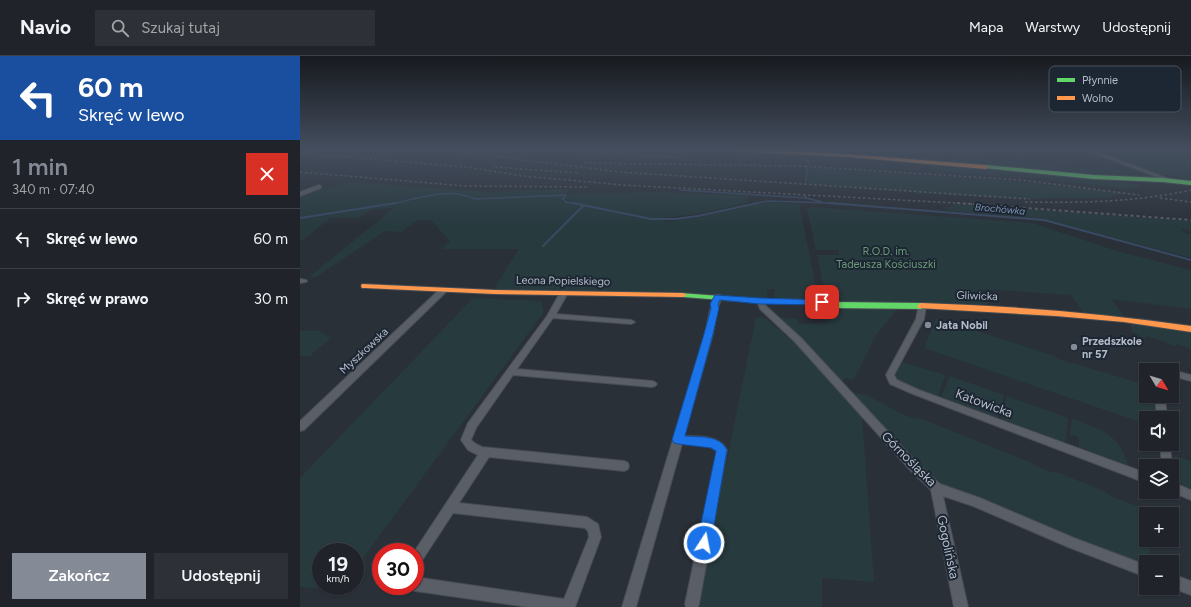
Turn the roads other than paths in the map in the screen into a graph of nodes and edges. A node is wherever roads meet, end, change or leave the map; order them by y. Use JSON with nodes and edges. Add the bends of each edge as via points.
{"nodes":[{"id":1,"x":1064,"y":175,"type":"edge"},
{"id":2,"x":1156,"y":175,"type":"edge"},
{"id":3,"x":1170,"y":180,"type":"junction"},
{"id":4,"x":1191,"y":183,"type":"edge"},
{"id":5,"x":319,"y":187,"type":"dead end"},
{"id":6,"x":300,"y":194,"type":"edge"},
{"id":7,"x":364,"y":286,"type":"dead end"},
{"id":8,"x":444,"y":290,"type":"junction"},
{"id":9,"x":564,"y":293,"type":"junction"},
{"id":10,"x":718,"y":297,"type":"junction"},
{"id":11,"x":760,"y":301,"type":"junction"},
{"id":12,"x":922,"y":306,"type":"junction"},
{"id":13,"x":551,"y":316,"type":"junction"},
{"id":14,"x":631,"y":322,"type":"dead end"},
{"id":15,"x":1191,"y":329,"type":"edge"},
{"id":16,"x":512,"y":372,"type":"junction"},
{"id":17,"x":1179,"y":375,"type":"edge"},
{"id":18,"x":1191,"y":378,"type":"edge"},
{"id":19,"x":652,"y":384,"type":"dead end"},
{"id":20,"x":300,"y":427,"type":"edge"},
{"id":21,"x":678,"y":440,"type":"junction"},
{"id":22,"x":486,"y":452,"type":"junction"},
{"id":23,"x":624,"y":466,"type":"dead end"},
{"id":24,"x":1139,"y":475,"type":"edge"},
{"id":25,"x":936,"y":488,"type":"junction"},
{"id":26,"x":1179,"y":490,"type":"edge"},
{"id":27,"x":1191,"y":494,"type":"edge"},
{"id":28,"x":451,"y":507,"type":"junction"},
{"id":29,"x":424,"y":548,"type":"edge"},
{"id":30,"x":1139,"y":568,"type":"edge"},
{"id":31,"x":1179,"y":584,"type":"edge"},
{"id":32,"x":424,"y":585,"type":"edge"},
{"id":33,"x":1191,"y":588,"type":"edge"},
{"id":34,"x":692,"y":604,"type":"dead end"},
{"id":35,"x":568,"y":606,"type":"edge"},
{"id":36,"x":629,"y":607,"type":"edge"},
{"id":37,"x":961,"y":607,"type":"edge"}],
"edges":[{"from":1,"to":3,"type":"street"},
{"from":2,"to":3,"type":"street"},
{"from":3,"to":4,"type":"street"},
{"from":5,"to":6,"type":"street"},
{"from":7,"to":8,"type":"street","name":"Leona Popielskiego"},
{"from":8,"to":9,"type":"street","name":"Leona Popielskiego"},
{"from":8,"to":20,"type":"street","name":"Myszkowska"},
{"from":9,"to":10,"type":"street","name":"Leona Popielskiego"},
{"from":9,"to":13,"type":"street"},
{"from":10,"to":11,"type":"street","name":"Leona Popielskiego"},
{"from":10,"to":21,"type":"street"},
{"from":11,"to":12,"type":"street","name":"Gliwicka"},
{"from":11,"to":25,"type":"street","name":"Górnośląska"},
{"from":12,"to":15,"type":"street","name":"Gliwicka","via":[[1063,312]]},
{"from":12,"to":24,"type":"street","name":"Katowicka","via":[[920,319],[890,375],[893,382]]},
{"from":13,"to":14,"type":"street"},
{"from":13,"to":16,"type":"street"},
{"from":16,"to":19,"type":"street"},
{"from":16,"to":22,"type":"street","via":[[472,426],[466,440],[476,450]]},
{"from":17,"to":18,"type":"street"},
{"from":21,"to":34,"type":"street","via":[[713,443],[722,450]]},
{"from":21,"to":36,"type":"street"},
{"from":22,"to":23,"type":"street"},
{"from":22,"to":28,"type":"street"},
{"from":25,"to":30,"type":"street","name":"Górnośląska"},
{"from":25,"to":37,"type":"street","name":"Gogolińska"},
{"from":26,"to":27,"type":"street"},
{"from":28,"to":29,"type":"street"},
{"from":28,"to":35,"type":"street","via":[[592,525],[595,537]]},
{"from":31,"to":33,"type":"street"},
{"from":32,"to":35,"type":"street"}]}
